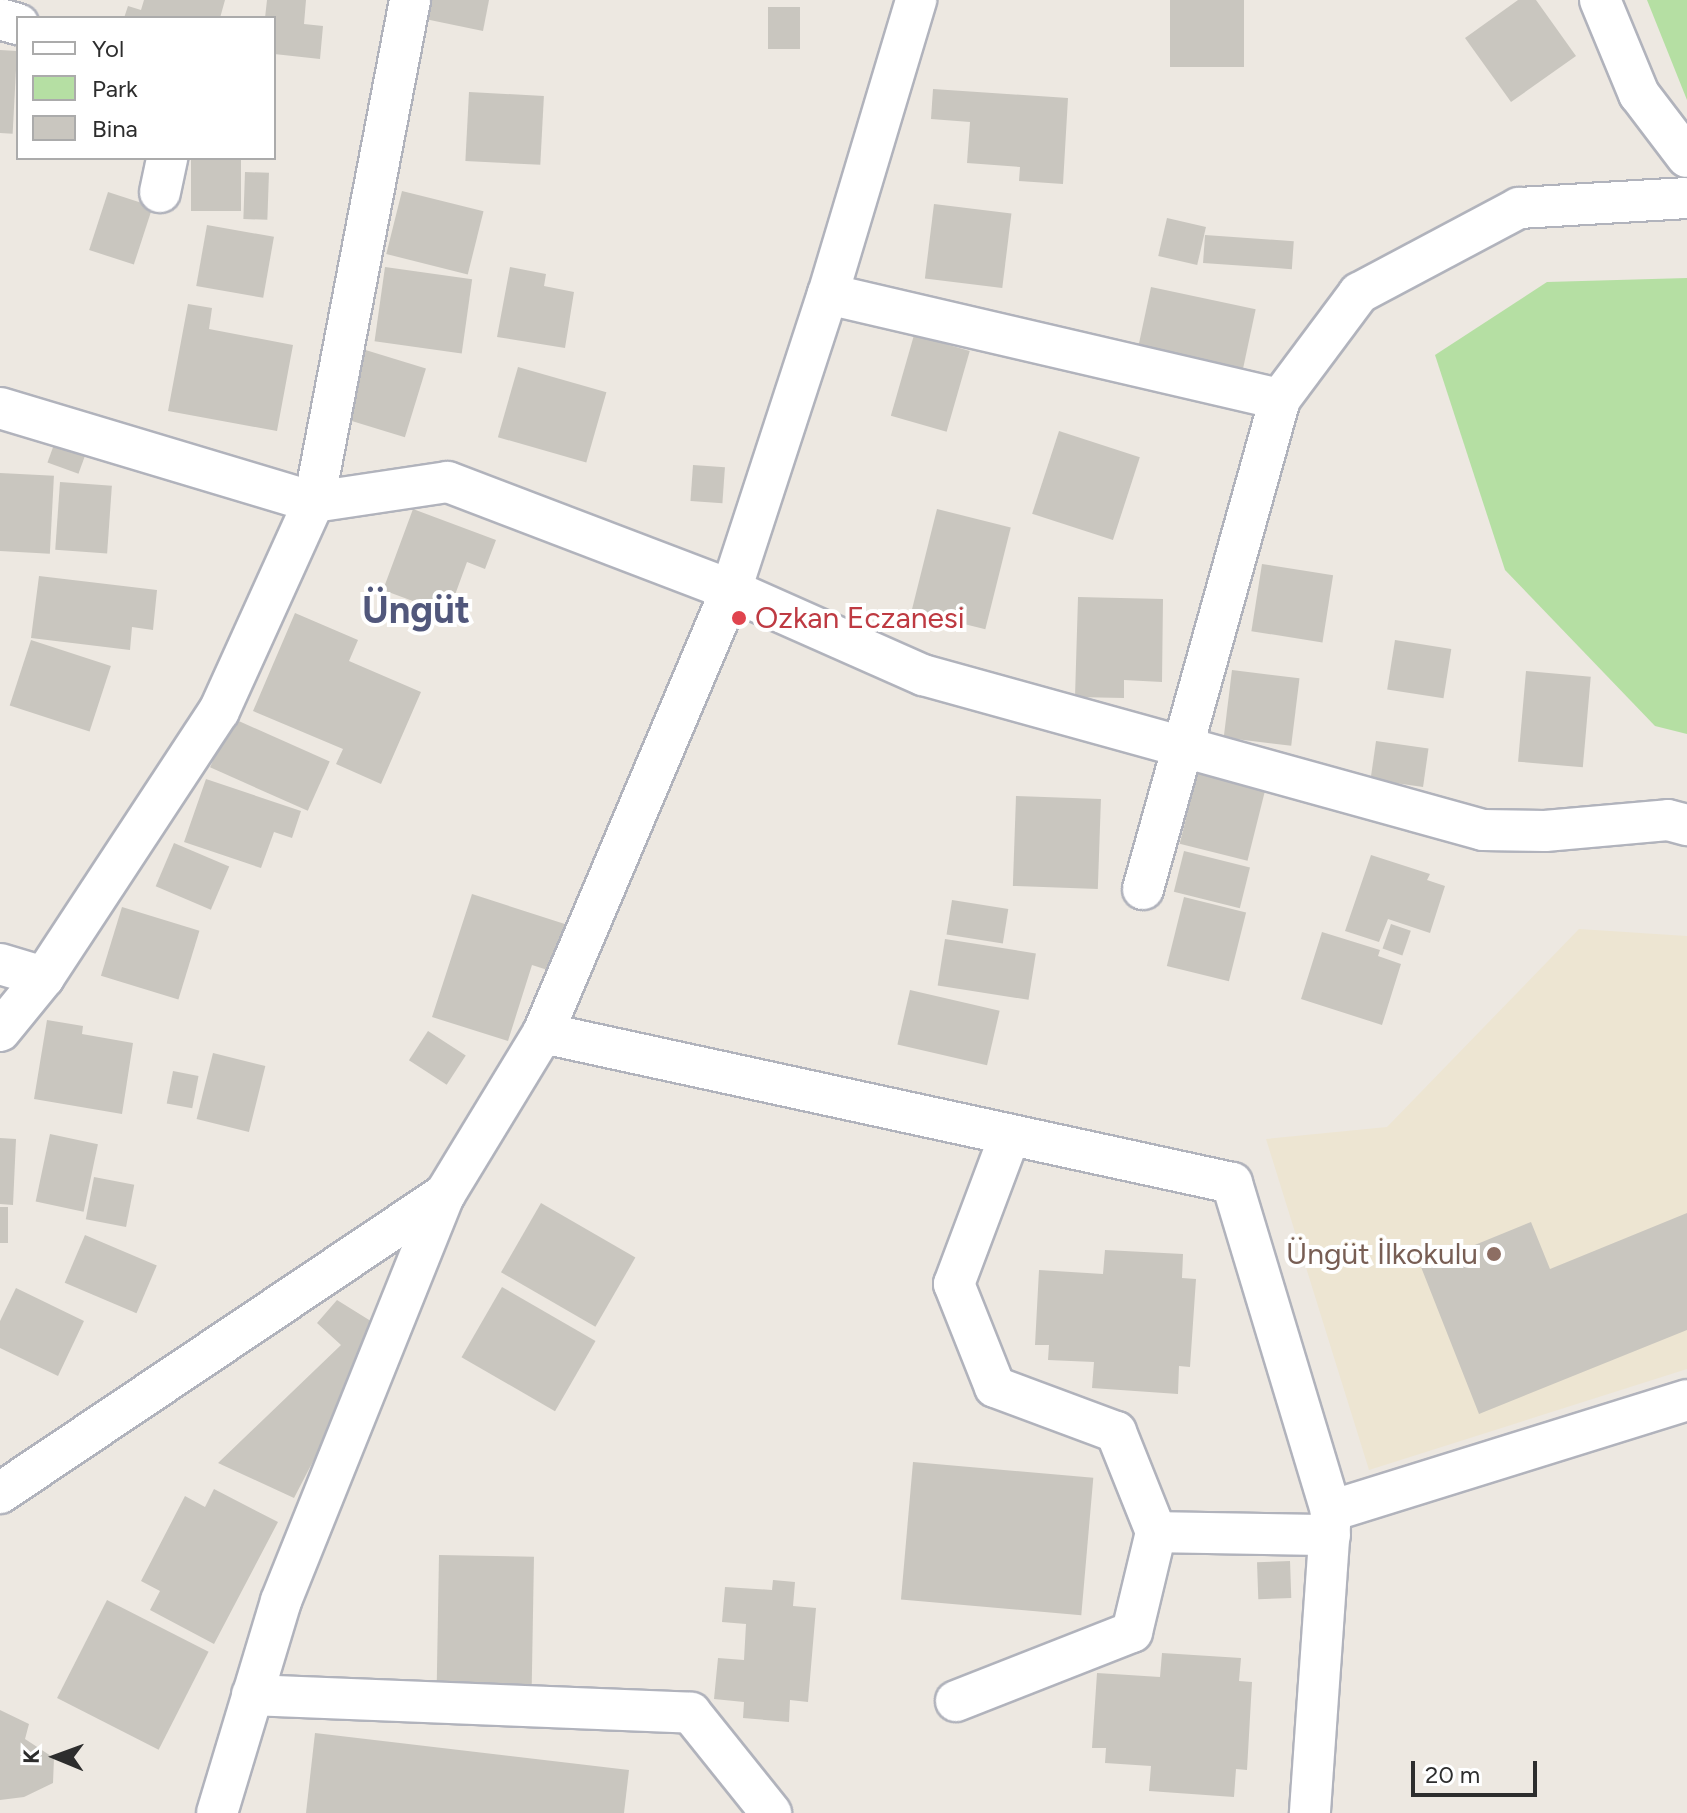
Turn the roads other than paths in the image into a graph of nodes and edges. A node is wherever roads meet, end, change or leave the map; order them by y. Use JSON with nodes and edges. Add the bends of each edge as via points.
{"nodes":[{"id":1,"x":410,"y":0,"type":"edge"},
{"id":2,"x":916,"y":0,"type":"edge"},
{"id":3,"x":1600,"y":0,"type":"edge"},
{"id":4,"x":1687,"y":157,"type":"edge"},
{"id":5,"x":1687,"y":198,"type":"edge"},
{"id":6,"x":828,"y":294,"type":"junction"},
{"id":7,"x":1280,"y":399,"type":"junction"},
{"id":8,"x":0,"y":408,"type":"edge"},
{"id":9,"x":314,"y":502,"type":"junction"},
{"id":10,"x":731,"y":590,"type":"junction"},
{"id":11,"x":1183,"y":747,"type":"junction"},
{"id":12,"x":1687,"y":825,"type":"edge"},
{"id":13,"x":1143,"y":889,"type":"dead end"},
{"id":14,"x":0,"y":964,"type":"edge"},
{"id":15,"x":44,"y":977,"type":"junction"},
{"id":16,"x":0,"y":1031,"type":"edge"},
{"id":17,"x":543,"y":1033,"type":"junction"},
{"id":18,"x":1010,"y":1135,"type":"junction"},
{"id":19,"x":445,"y":1194,"type":"junction"},
{"id":20,"x":1687,"y":1400,"type":"edge"},
{"id":21,"x":0,"y":1493,"type":"edge"},
{"id":22,"x":1331,"y":1523,"type":"junction"},
{"id":23,"x":1156,"y":1532,"type":"junction"},
{"id":24,"x":252,"y":1695,"type":"junction"},
{"id":25,"x":956,"y":1701,"type":"dead end"},
{"id":26,"x":217,"y":1813,"type":"edge"},
{"id":27,"x":771,"y":1813,"type":"edge"},
{"id":28,"x":1310,"y":1813,"type":"edge"}],
"edges":[{"from":1,"to":9,"type":"street"},
{"from":2,"to":6,"type":"street"},
{"from":3,"to":4,"type":"street","via":[[1639,94]]},
{"from":5,"to":7,"type":"street","via":[[1519,208],[1359,293]]},
{"from":6,"to":7,"type":"street"},
{"from":6,"to":10,"type":"street"},
{"from":7,"to":11,"type":"street"},
{"from":8,"to":9,"type":"street"},
{"from":9,"to":10,"type":"street","via":[[448,482]]},
{"from":9,"to":15,"type":"street","via":[[219,711]]},
{"from":10,"to":11,"type":"street","via":[[923,675]]},
{"from":10,"to":17,"type":"street"},
{"from":11,"to":12,"type":"street","via":[[1483,830],[1545,831],[1668,820]]},
{"from":11,"to":13,"type":"street"},
{"from":14,"to":15,"type":"street"},
{"from":15,"to":16,"type":"street"},
{"from":17,"to":18,"type":"street"},
{"from":17,"to":19,"type":"street"},
{"from":18,"to":22,"type":"street","via":[[1232,1183]]},
{"from":18,"to":23,"type":"street","via":[[954,1284],[995,1387],[1116,1432]]},
{"from":19,"to":21,"type":"street"},
{"from":19,"to":24,"type":"street","via":[[281,1601]]},
{"from":20,"to":22,"type":"street"},
{"from":22,"to":23,"type":"street"},
{"from":22,"to":28,"type":"street"},
{"from":23,"to":25,"type":"street","via":[[1132,1632]]},
{"from":24,"to":26,"type":"street"},
{"from":24,"to":27,"type":"street","via":[[691,1713]]}]}
